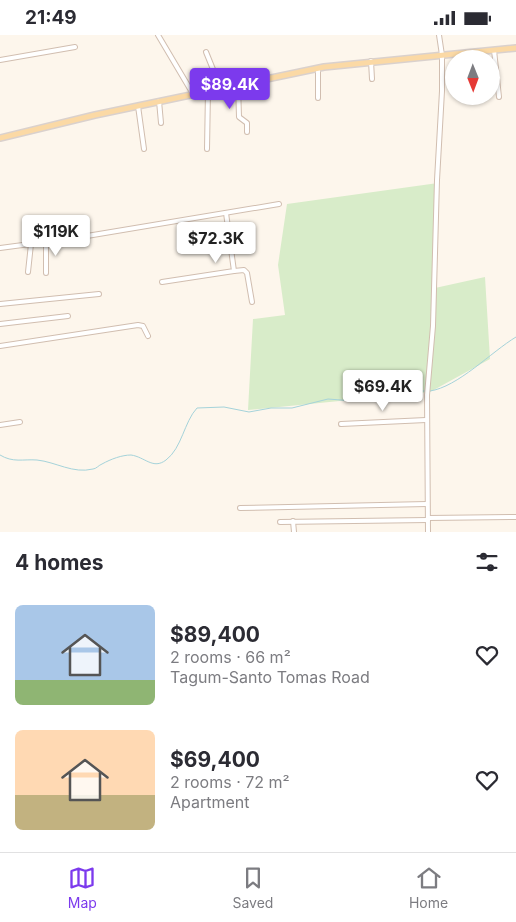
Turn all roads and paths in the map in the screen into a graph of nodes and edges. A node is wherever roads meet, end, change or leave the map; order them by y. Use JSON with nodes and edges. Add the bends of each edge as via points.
{"nodes":[{"id":1,"x":158,"y":35,"type":"edge"},
{"id":2,"x":439,"y":35,"type":"edge"},
{"id":3,"x":75,"y":47,"type":"dead end"},
{"id":4,"x":516,"y":48,"type":"edge"},
{"id":5,"x":494,"y":50,"type":"edge"},
{"id":6,"x":206,"y":52,"type":"dead end"},
{"id":7,"x":442,"y":55,"type":"junction"},
{"id":8,"x":445,"y":55,"type":"edge"},
{"id":9,"x":0,"y":60,"type":"edge"},
{"id":10,"x":370,"y":61,"type":"junction"},
{"id":11,"x":318,"y":68,"type":"junction"},
{"id":12,"x":372,"y":79,"type":"dead end"},
{"id":13,"x":238,"y":85,"type":"junction"},
{"id":14,"x":221,"y":89,"type":"junction"},
{"id":15,"x":208,"y":91,"type":"junction"},
{"id":16,"x":193,"y":94,"type":"junction"},
{"id":17,"x":318,"y":98,"type":"dead end"},
{"id":18,"x":159,"y":101,"type":"junction"},
{"id":19,"x":138,"y":106,"type":"junction"},
{"id":20,"x":161,"y":123,"type":"dead end"},
{"id":21,"x":247,"y":132,"type":"dead end"},
{"id":22,"x":0,"y":138,"type":"edge"},
{"id":23,"x":144,"y":149,"type":"dead end"},
{"id":24,"x":207,"y":149,"type":"dead end"},
{"id":25,"x":279,"y":204,"type":"dead end"},
{"id":26,"x":226,"y":213,"type":"junction"},
{"id":27,"x":46,"y":241,"type":"junction"},
{"id":28,"x":31,"y":244,"type":"junction"},
{"id":29,"x":0,"y":248,"type":"edge"},
{"id":30,"x":234,"y":271,"type":"junction"},
{"id":31,"x":28,"y":272,"type":"dead end"},
{"id":32,"x":46,"y":273,"type":"dead end"},
{"id":33,"x":162,"y":282,"type":"dead end"},
{"id":34,"x":99,"y":294,"type":"dead end"},
{"id":35,"x":252,"y":302,"type":"dead end"},
{"id":36,"x":0,"y":304,"type":"edge"},
{"id":37,"x":68,"y":316,"type":"dead end"},
{"id":38,"x":0,"y":324,"type":"edge"},
{"id":39,"x":148,"y":336,"type":"dead end"},
{"id":40,"x":0,"y":345,"type":"edge"},
{"id":41,"x":426,"y":420,"type":"junction"},
{"id":42,"x":20,"y":422,"type":"dead end"},
{"id":43,"x":341,"y":424,"type":"dead end"},
{"id":44,"x":0,"y":425,"type":"edge"},
{"id":45,"x":427,"y":504,"type":"junction"},
{"id":46,"x":240,"y":508,"type":"dead end"},
{"id":47,"x":516,"y":517,"type":"edge"},
{"id":48,"x":428,"y":519,"type":"junction"},
{"id":49,"x":293,"y":521,"type":"junction"},
{"id":50,"x":280,"y":522,"type":"dead end"},
{"id":51,"x":294,"y":532,"type":"edge"},
{"id":52,"x":428,"y":532,"type":"edge"}],
"edges":[{"from":1,"to":16,"type":"street"},
{"from":2,"to":7,"type":"street"},
{"from":3,"to":9,"type":"street"},
{"from":4,"to":5,"type":"main road"},
{"from":6,"to":14,"type":"street"},
{"from":7,"to":8,"type":"main road"},
{"from":7,"to":10,"type":"main road"},
{"from":7,"to":41,"type":"street","via":[[433,326]]},
{"from":10,"to":11,"type":"main road"},
{"from":10,"to":12,"type":"street"},
{"from":11,"to":13,"type":"main road"},
{"from":11,"to":17,"type":"street"},
{"from":13,"to":14,"type":"main road"},
{"from":13,"to":21,"type":"street","via":[[239,117],[247,123]]},
{"from":14,"to":15,"type":"main road"},
{"from":15,"to":16,"type":"main road"},
{"from":15,"to":24,"type":"street"},
{"from":16,"to":18,"type":"main road"},
{"from":18,"to":19,"type":"main road"},
{"from":18,"to":20,"type":"street"},
{"from":19,"to":22,"type":"main road"},
{"from":19,"to":23,"type":"street"},
{"from":25,"to":26,"type":"street"},
{"from":26,"to":27,"type":"street"},
{"from":26,"to":30,"type":"street"},
{"from":27,"to":28,"type":"street"},
{"from":27,"to":32,"type":"street"},
{"from":28,"to":29,"type":"street"},
{"from":28,"to":31,"type":"street"},
{"from":30,"to":33,"type":"street"},
{"from":30,"to":35,"type":"street","via":[[244,270],[247,273]]},
{"from":34,"to":36,"type":"street"},
{"from":37,"to":38,"type":"street"},
{"from":39,"to":40,"type":"street","via":[[143,326],[138,325]]},
{"from":41,"to":43,"type":"street"},
{"from":41,"to":45,"type":"street"},
{"from":42,"to":44,"type":"street"},
{"from":45,"to":46,"type":"street"},
{"from":45,"to":48,"type":"street"},
{"from":47,"to":48,"type":"street"},
{"from":48,"to":49,"type":"street"},
{"from":48,"to":52,"type":"street"},
{"from":49,"to":50,"type":"street"},
{"from":49,"to":51,"type":"street"}]}
